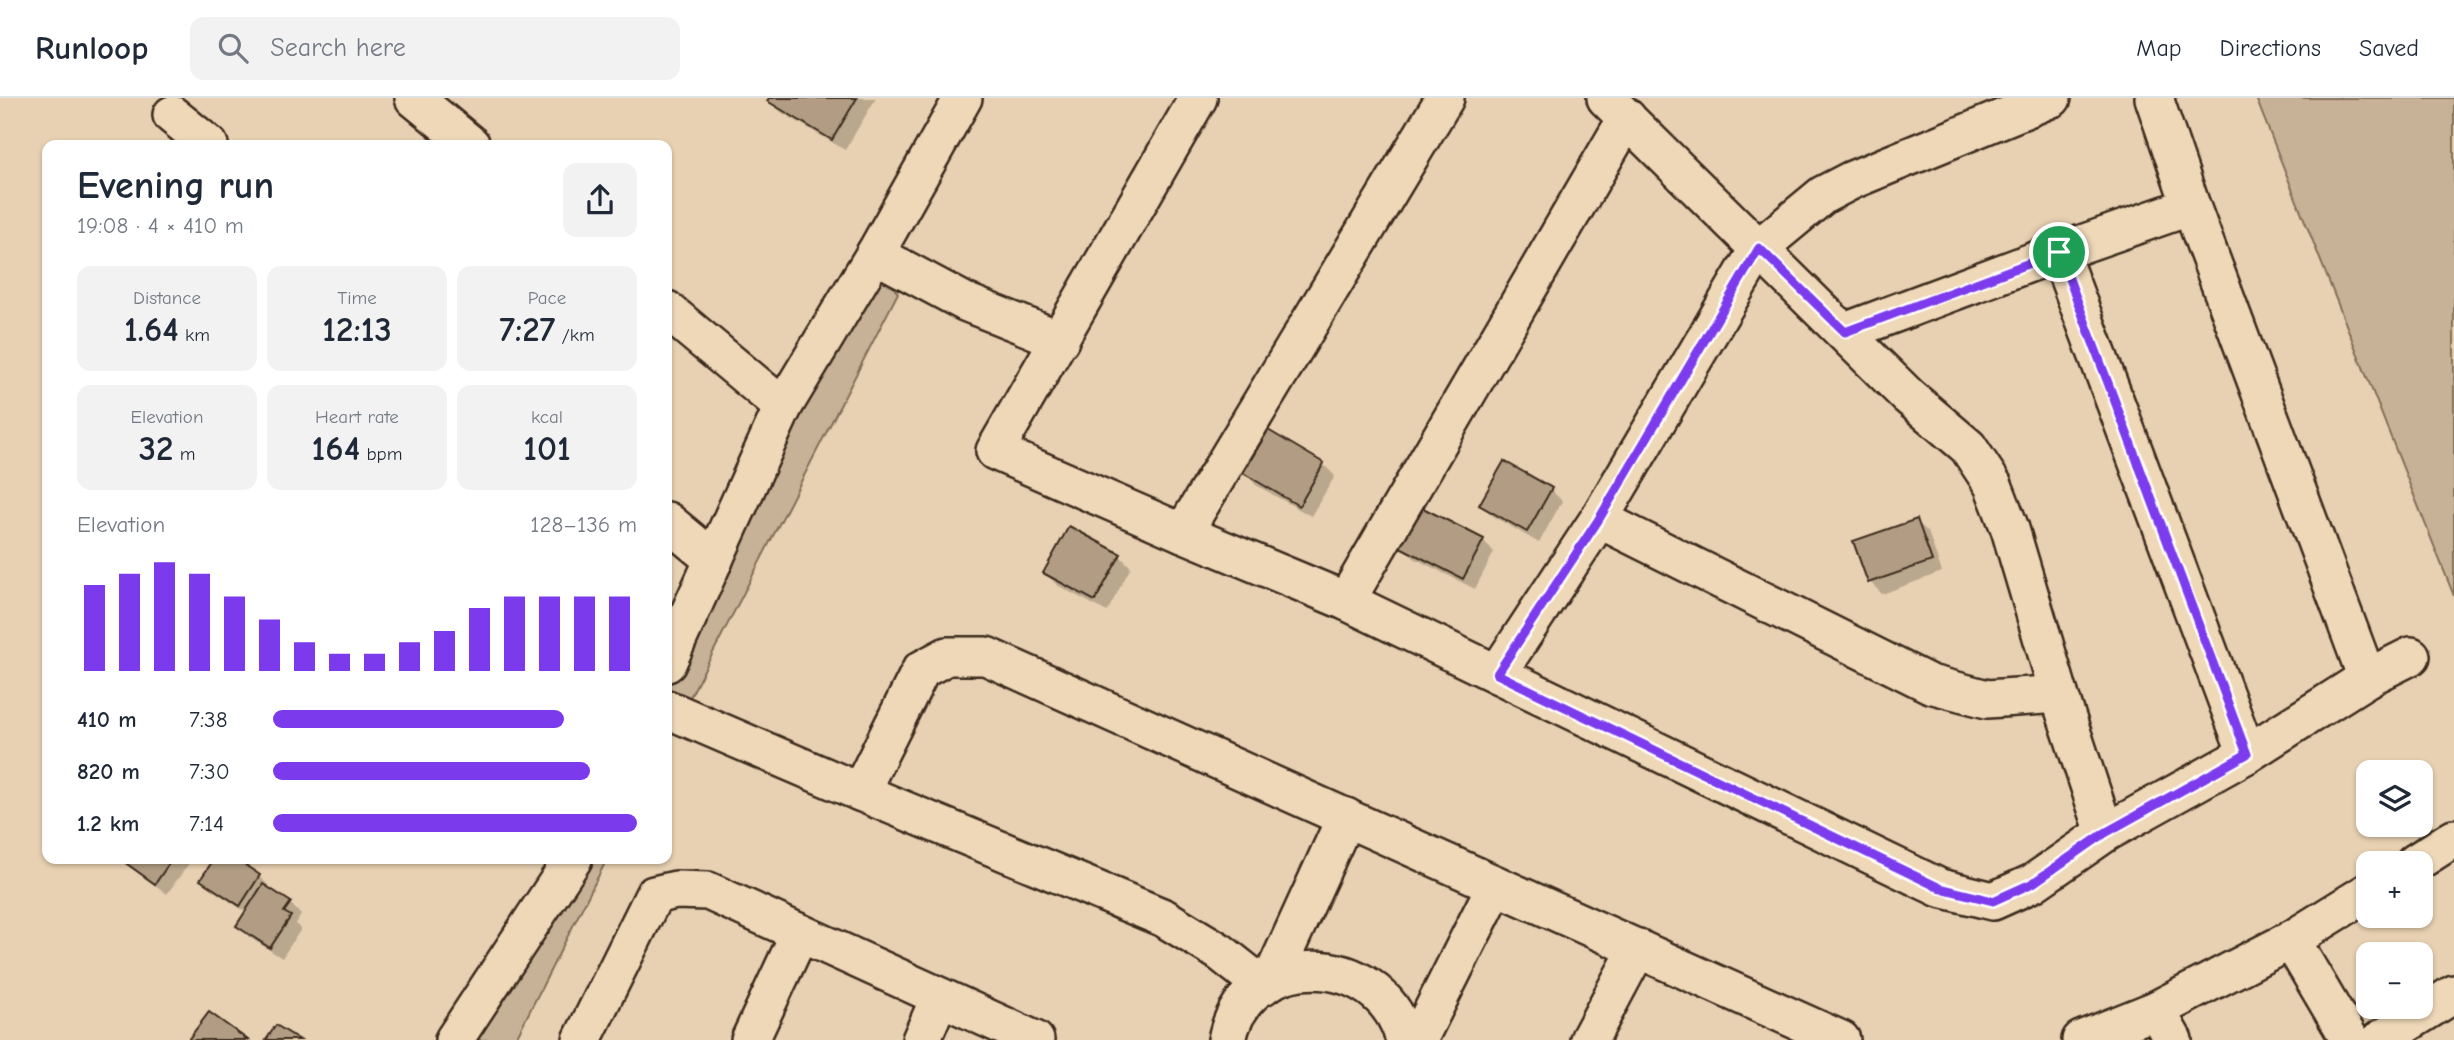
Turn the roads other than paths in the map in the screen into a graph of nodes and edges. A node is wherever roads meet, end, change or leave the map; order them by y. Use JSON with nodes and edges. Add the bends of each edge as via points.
{"nodes":[{"id":1,"x":414,"y":98,"type":"edge"},
{"id":2,"x":963,"y":98,"type":"edge"},
{"id":3,"x":1198,"y":98,"type":"edge"},
{"id":4,"x":1445,"y":98,"type":"edge"},
{"id":5,"x":2052,"y":98,"type":"edge"},
{"id":6,"x":2154,"y":98,"type":"edge"},
{"id":7,"x":1617,"y":108,"type":"edge"},
{"id":8,"x":172,"y":115,"type":"dead end"},
{"id":9,"x":203,"y":140,"type":"edge"},
{"id":10,"x":465,"y":140,"type":"edge"},
{"id":11,"x":2191,"y":206,"type":"junction"},
{"id":12,"x":1759,"y":248,"type":"junction"},
{"id":13,"x":2059,"y":252,"type":"junction"},
{"id":14,"x":875,"y":254,"type":"junction"},
{"id":15,"x":672,"y":314,"type":"edge"},
{"id":16,"x":1845,"y":332,"type":"junction"},
{"id":17,"x":1060,"y":340,"type":"junction"},
{"id":18,"x":783,"y":407,"type":"junction"},
{"id":19,"x":1599,"y":519,"type":"junction"},
{"id":20,"x":672,"y":525,"type":"edge"},
{"id":21,"x":1183,"y":533,"type":"junction"},
{"id":22,"x":714,"y":559,"type":"junction"},
{"id":23,"x":1346,"y":601,"type":"junction"},
{"id":24,"x":672,"y":652,"type":"edge"},
{"id":25,"x":2411,"y":656,"type":"dead end"},
{"id":26,"x":1497,"y":674,"type":"junction"},
{"id":27,"x":2367,"y":678,"type":"junction"},
{"id":28,"x":2059,"y":694,"type":"junction"},
{"id":29,"x":672,"y":711,"type":"edge"},
{"id":30,"x":2247,"y":754,"type":"junction"},
{"id":31,"x":860,"y":792,"type":"junction"},
{"id":32,"x":1346,"y":817,"type":"junction"},
{"id":33,"x":2105,"y":833,"type":"junction"},
{"id":34,"x":2454,"y":838,"type":"edge"},
{"id":35,"x":2433,"y":851,"type":"edge"},
{"id":36,"x":570,"y":864,"type":"edge"},
{"id":37,"x":1496,"y":884,"type":"junction"},
{"id":38,"x":2356,"y":899,"type":"edge"},
{"id":39,"x":800,"y":933,"type":"junction"},
{"id":40,"x":2291,"y":940,"type":"junction"},
{"id":41,"x":1637,"y":948,"type":"junction"},
{"id":42,"x":1267,"y":984,"type":"junction"},
{"id":43,"x":2454,"y":994,"type":"edge"},
{"id":44,"x":940,"y":997,"type":"junction"},
{"id":45,"x":2164,"y":1025,"type":"edge"},
{"id":46,"x":1770,"y":1026,"type":"edge"},
{"id":47,"x":454,"y":1040,"type":"edge"},
{"id":48,"x":582,"y":1040,"type":"edge"},
{"id":49,"x":750,"y":1040,"type":"edge"},
{"id":50,"x":921,"y":1040,"type":"edge"},
{"id":51,"x":1035,"y":1040,"type":"edge"},
{"id":52,"x":1227,"y":1040,"type":"edge"},
{"id":53,"x":1405,"y":1040,"type":"edge"},
{"id":54,"x":1418,"y":1040,"type":"edge"},
{"id":55,"x":1589,"y":1040,"type":"edge"},
{"id":56,"x":1841,"y":1040,"type":"edge"},
{"id":57,"x":2081,"y":1040,"type":"edge"},
{"id":58,"x":2350,"y":1040,"type":"edge"},
{"id":59,"x":2380,"y":1040,"type":"edge"}],
"edges":[{"from":1,"to":10,"type":"street"},
{"from":2,"to":14,"type":"street"},
{"from":3,"to":17,"type":"street"},
{"from":4,"to":21,"type":"street"},
{"from":5,"to":12,"type":"street","via":[[1852,180],[1823,195]]},
{"from":6,"to":11,"type":"street"},
{"from":7,"to":12,"type":"street"},
{"from":7,"to":23,"type":"street"},
{"from":8,"to":9,"type":"street"},
{"from":11,"to":13,"type":"street"},
{"from":11,"to":27,"type":"street"},
{"from":12,"to":16,"type":"street"},
{"from":12,"to":19,"type":"street"},
{"from":13,"to":16,"type":"street"},
{"from":13,"to":30,"type":"street"},
{"from":14,"to":17,"type":"street","via":[[965,302]]},
{"from":14,"to":18,"type":"street"},
{"from":15,"to":18,"type":"street"},
{"from":16,"to":28,"type":"street","via":[[1908,396],[1968,447],[1993,485]]},
{"from":17,"to":21,"type":"street","via":[[995,451]]},
{"from":18,"to":22,"type":"street"},
{"from":19,"to":26,"type":"street"},
{"from":19,"to":28,"type":"street","via":[[1930,684],[1987,699]]},
{"from":20,"to":22,"type":"street"},
{"from":21,"to":23,"type":"street"},
{"from":22,"to":24,"type":"street"},
{"from":23,"to":26,"type":"street"},
{"from":25,"to":27,"type":"street"},
{"from":26,"to":33,"type":"street","via":[[1940,888],[1993,901],[2033,883]]},
{"from":27,"to":30,"type":"street"},
{"from":28,"to":33,"type":"street"},
{"from":29,"to":31,"type":"street"},
{"from":30,"to":33,"type":"street"},
{"from":31,"to":32,"type":"street","via":[[921,670],[947,656],[986,656]]},
{"from":31,"to":42,"type":"street","via":[[1164,918]]},
{"from":32,"to":37,"type":"street"},
{"from":32,"to":42,"type":"street"},
{"from":34,"to":35,"type":"street"},
{"from":36,"to":47,"type":"street"},
{"from":37,"to":41,"type":"street"},
{"from":37,"to":54,"type":"street"},
{"from":38,"to":40,"type":"street"},
{"from":39,"to":44,"type":"street"},
{"from":39,"to":48,"type":"street","via":[[708,891],[654,895]]},
{"from":39,"to":49,"type":"street"},
{"from":40,"to":45,"type":"street"},
{"from":40,"to":58,"type":"street"},
{"from":41,"to":46,"type":"street"},
{"from":41,"to":55,"type":"street"},
{"from":42,"to":52,"type":"street","via":[[1237,1013]]},
{"from":42,"to":53,"type":"street","via":[[1293,972],[1317,969],[1363,981],[1396,1015]]},
{"from":43,"to":59,"type":"street"},
{"from":44,"to":50,"type":"street"},
{"from":44,"to":51,"type":"street"},
{"from":45,"to":57,"type":"street"},
{"from":46,"to":56,"type":"street"}]}
